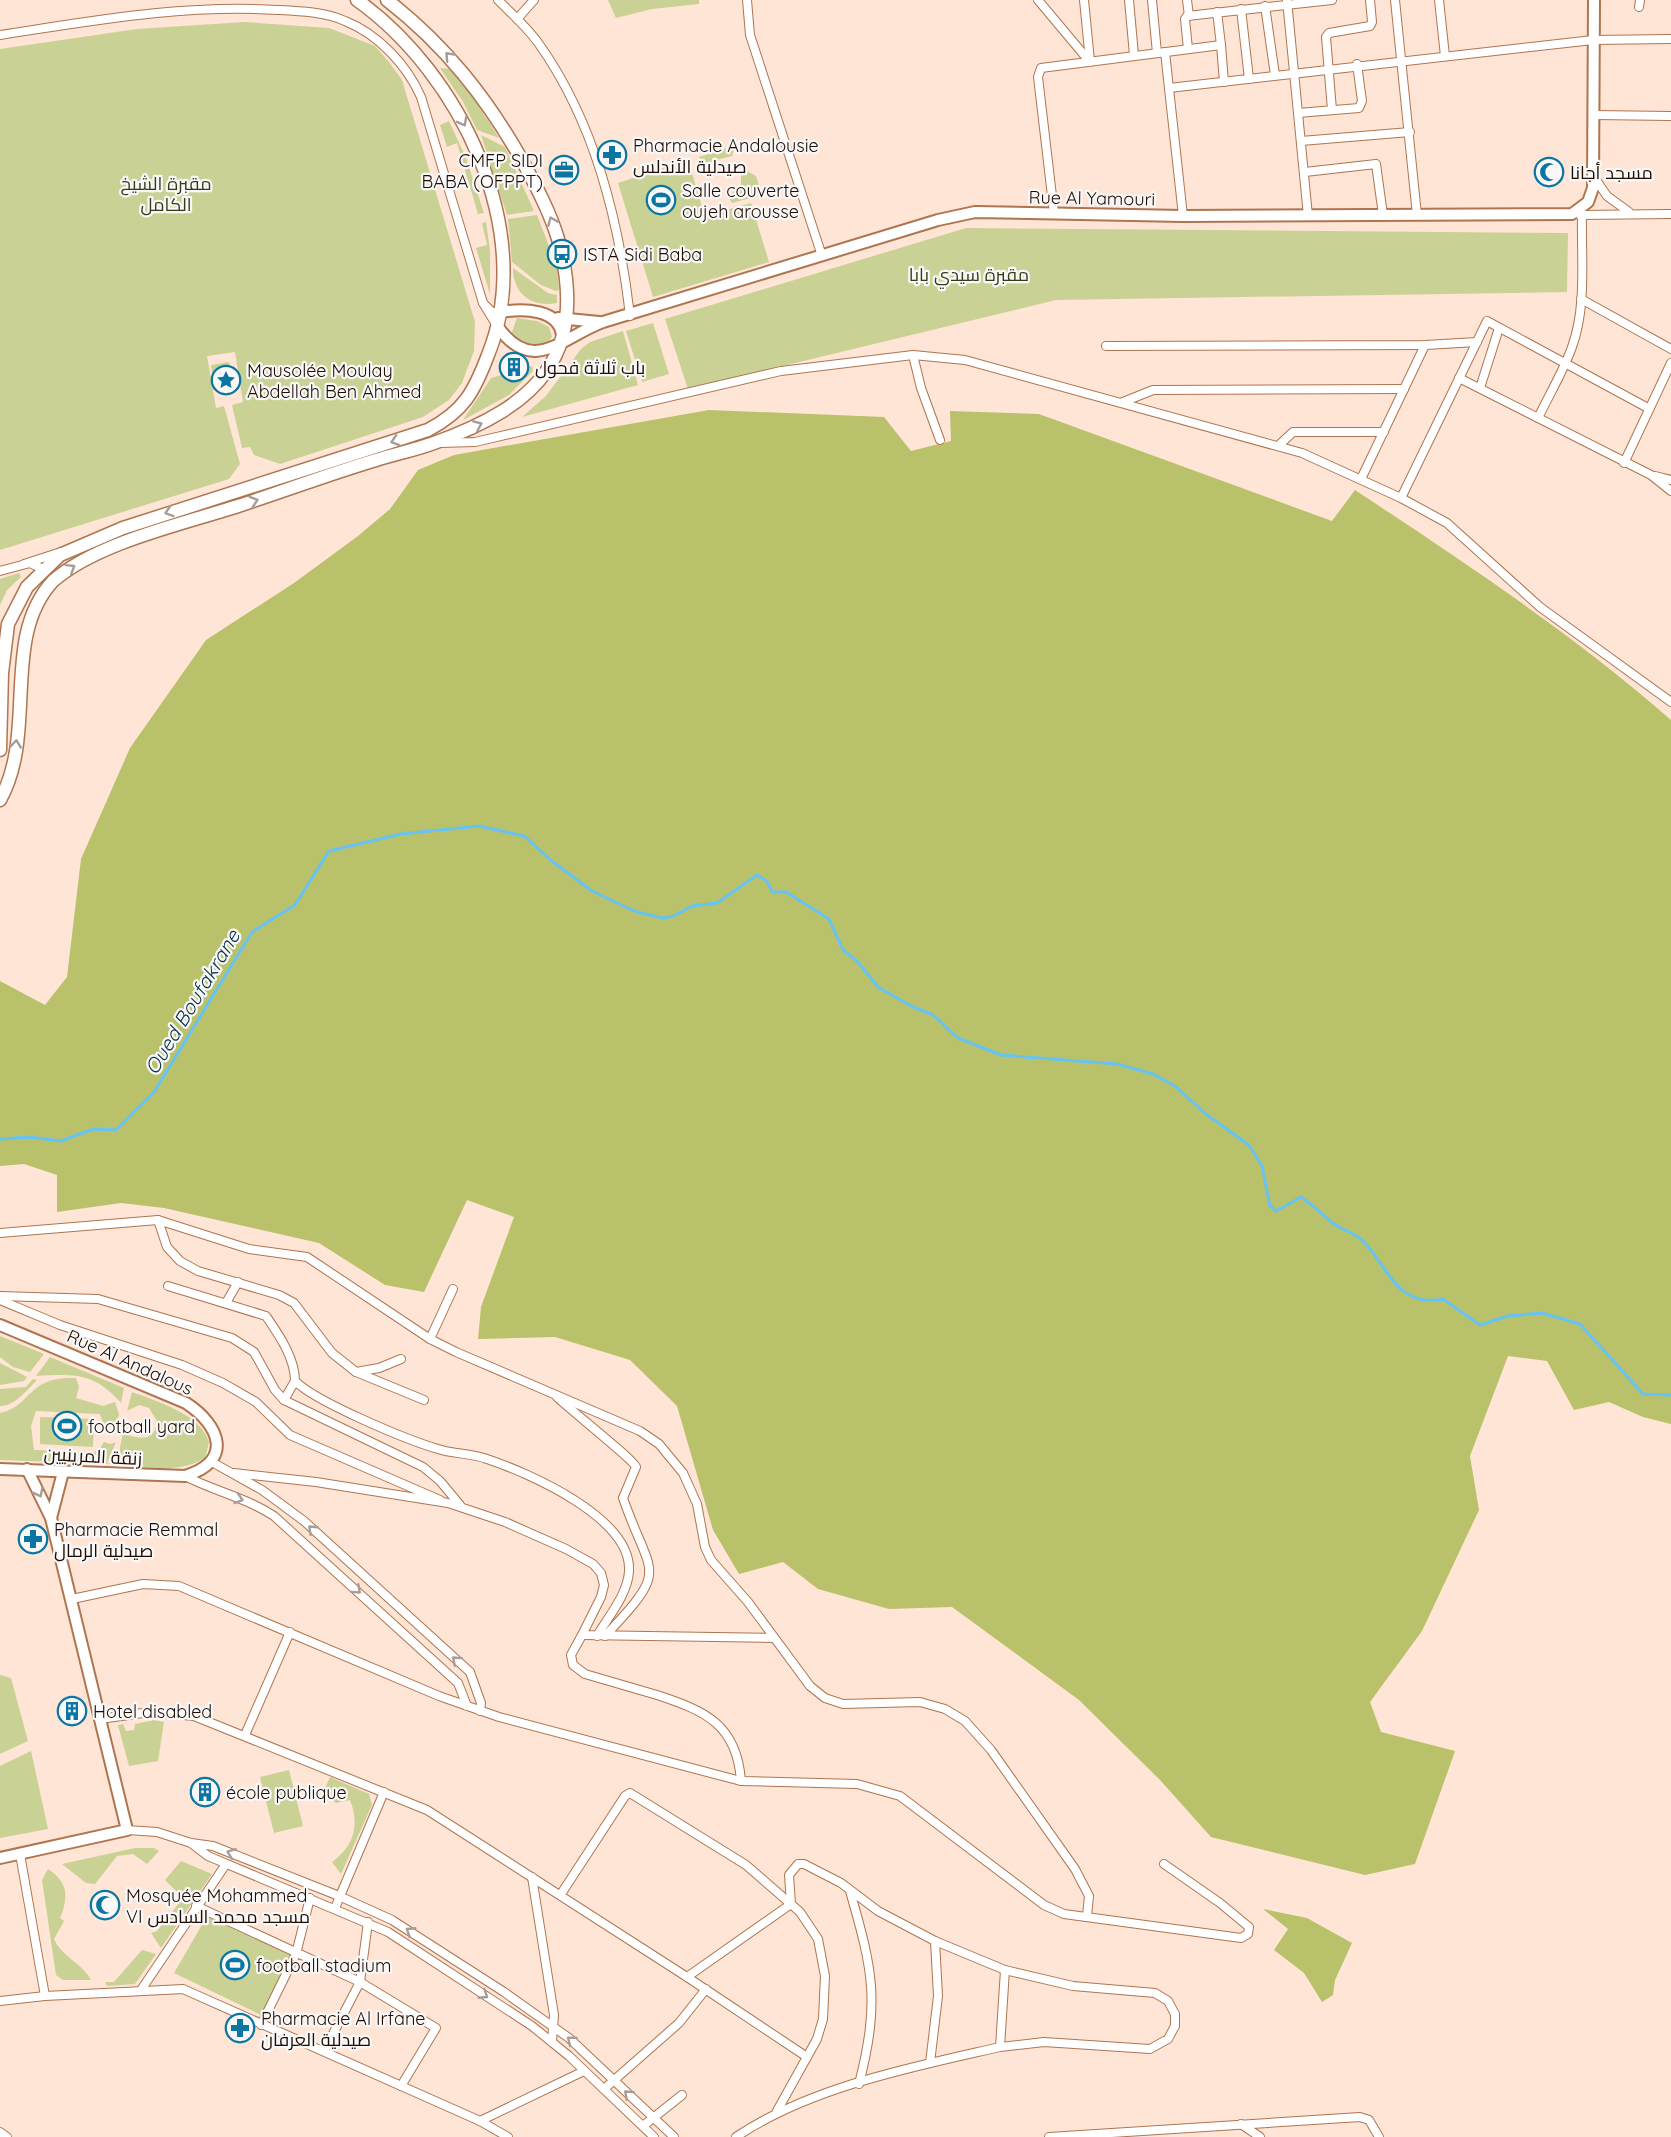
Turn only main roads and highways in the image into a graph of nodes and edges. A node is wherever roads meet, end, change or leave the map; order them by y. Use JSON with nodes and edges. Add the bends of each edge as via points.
{"nodes":[{"id":1,"x":357,"y":0,"type":"edge"},
{"id":2,"x":387,"y":0,"type":"edge"},
{"id":3,"x":43,"y":569,"type":"junction"},
{"id":4,"x":43,"y":591,"type":"junction"},
{"id":5,"x":17,"y":661,"type":"junction"},
{"id":6,"x":1,"y":673,"type":"edge"},
{"id":7,"x":1,"y":689,"type":"edge"},
{"id":8,"x":0,"y":750,"type":"edge"},
{"id":9,"x":0,"y":800,"type":"edge"}],
"edges":[{"from":1,"to":3,"type":"main road","one_way":true,"via":[[425,62],[466,127],[488,186],[501,238],[504,281],[502,312],[476,387],[458,411],[436,425],[156,516],[68,550]]},
{"from":4,"to":2,"type":"main road","one_way":true,"via":[[71,567],[124,543],[433,444],[487,421],[508,409],[540,380],[562,343],[568,285],[555,227],[536,186],[511,140],[467,76],[423,29]]},
{"from":3,"to":4,"type":"main road","via":[[47,580]]},
{"from":3,"to":6,"type":"main road","via":[[21,596],[8,624]]},
{"from":4,"to":5,"type":"main road","via":[[26,621]]},
{"from":5,"to":6,"type":"main road"},
{"from":9,"to":5,"type":"main road","one_way":true,"via":[[9,780],[17,738]]},
{"from":6,"to":7,"type":"main road"},
{"from":7,"to":8,"type":"main road"}]}
